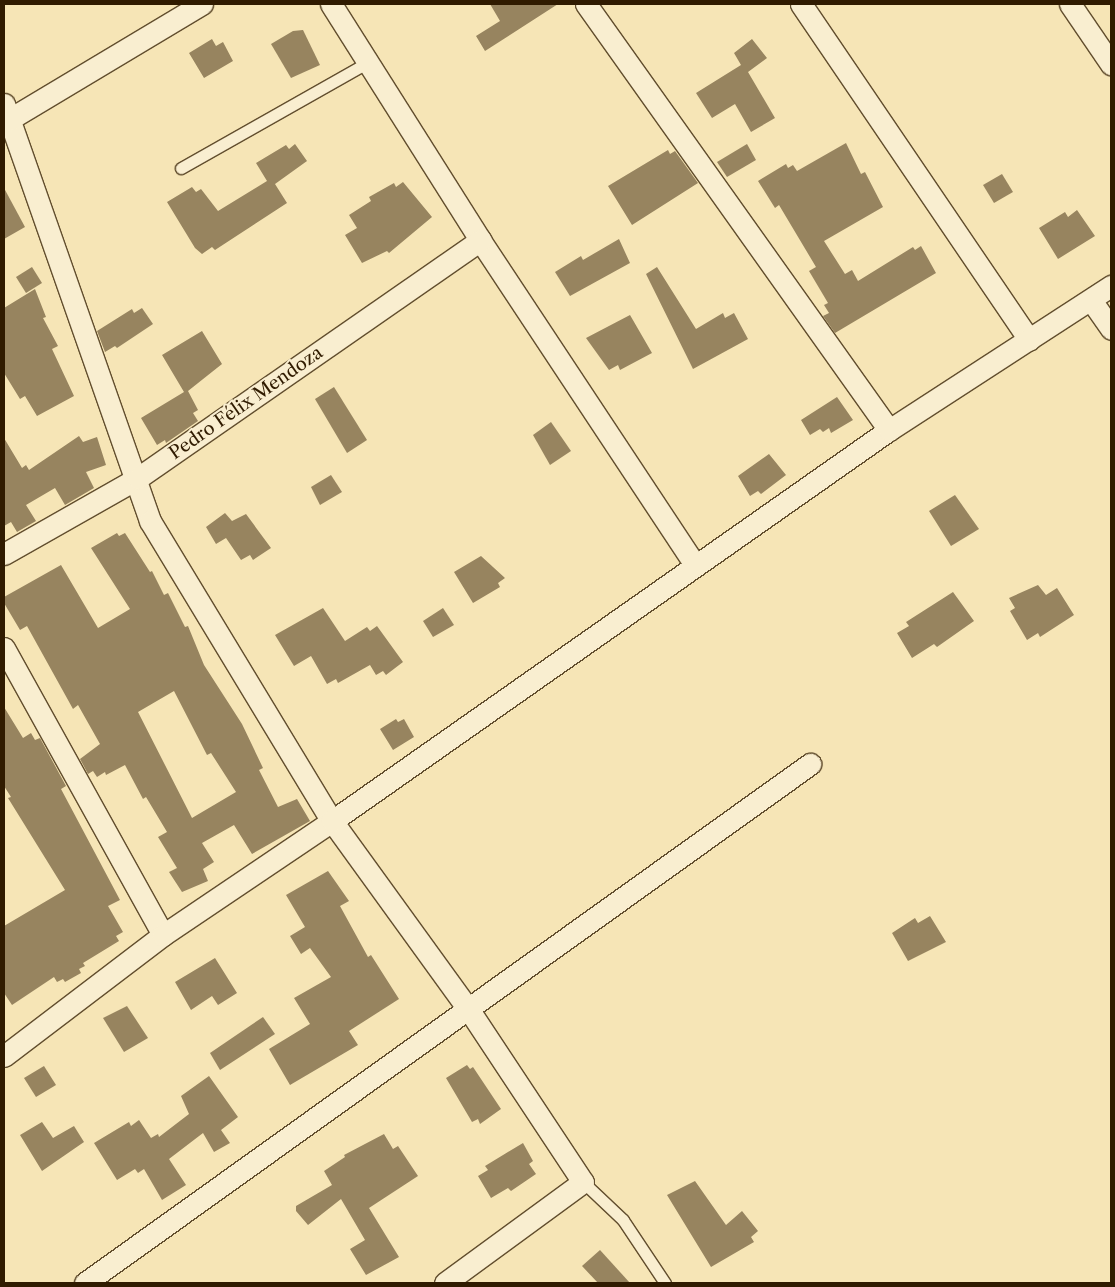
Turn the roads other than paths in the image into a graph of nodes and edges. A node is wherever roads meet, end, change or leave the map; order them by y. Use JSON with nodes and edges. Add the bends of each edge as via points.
{"nodes":[{"id":1,"x":202,"y":4,"type":"edge"},
{"id":2,"x":331,"y":4,"type":"edge"},
{"id":3,"x":586,"y":4,"type":"edge"},
{"id":4,"x":801,"y":4,"type":"edge"},
{"id":5,"x":1070,"y":4,"type":"edge"},
{"id":6,"x":368,"y":62,"type":"junction"},
{"id":7,"x":1111,"y":64,"type":"edge"},
{"id":8,"x":6,"y":112,"type":"edge"},
{"id":9,"x":181,"y":168,"type":"dead end"},
{"id":10,"x":480,"y":240,"type":"junction"},
{"id":11,"x":1111,"y":286,"type":"edge"},
{"id":12,"x":1090,"y":300,"type":"junction"},
{"id":13,"x":1111,"y":329,"type":"edge"},
{"id":14,"x":1029,"y":340,"type":"junction"},
{"id":15,"x":889,"y":430,"type":"junction"},
{"id":16,"x":138,"y":478,"type":"junction"},
{"id":17,"x":4,"y":554,"type":"edge"},
{"id":18,"x":695,"y":565,"type":"junction"},
{"id":19,"x":4,"y":648,"type":"edge"},
{"id":20,"x":810,"y":764,"type":"dead end"},
{"id":21,"x":332,"y":821,"type":"junction"},
{"id":22,"x":163,"y":935,"type":"junction"},
{"id":23,"x":469,"y":1010,"type":"junction"},
{"id":24,"x":4,"y":1056,"type":"edge"},
{"id":25,"x":583,"y":1182,"type":"junction"},
{"id":26,"x":85,"y":1283,"type":"edge"},
{"id":27,"x":445,"y":1283,"type":"edge"},
{"id":28,"x":665,"y":1283,"type":"edge"}],
"edges":[{"from":1,"to":8,"type":"street"},
{"from":2,"to":6,"type":"street"},
{"from":3,"to":15,"type":"street"},
{"from":4,"to":14,"type":"street"},
{"from":5,"to":7,"type":"street"},
{"from":6,"to":9,"type":"lane"},
{"from":6,"to":10,"type":"street"},
{"from":8,"to":16,"type":"street"},
{"from":10,"to":16,"type":"street","name":"Pedro Félix Mendoza"},
{"from":10,"to":18,"type":"street"},
{"from":11,"to":12,"type":"street"},
{"from":12,"to":13,"type":"street"},
{"from":12,"to":14,"type":"street"},
{"from":14,"to":15,"type":"street"},
{"from":15,"to":18,"type":"street"},
{"from":16,"to":17,"type":"street","name":"Pedro Félix Mendoza"},
{"from":16,"to":21,"type":"street","via":[[150,521]]},
{"from":18,"to":21,"type":"street"},
{"from":19,"to":22,"type":"street"},
{"from":20,"to":23,"type":"street"},
{"from":21,"to":22,"type":"street"},
{"from":21,"to":23,"type":"street"},
{"from":22,"to":24,"type":"street"},
{"from":23,"to":25,"type":"street"},
{"from":23,"to":26,"type":"street"},
{"from":25,"to":27,"type":"street"},
{"from":25,"to":28,"type":"lane","via":[[623,1220]]}]}
